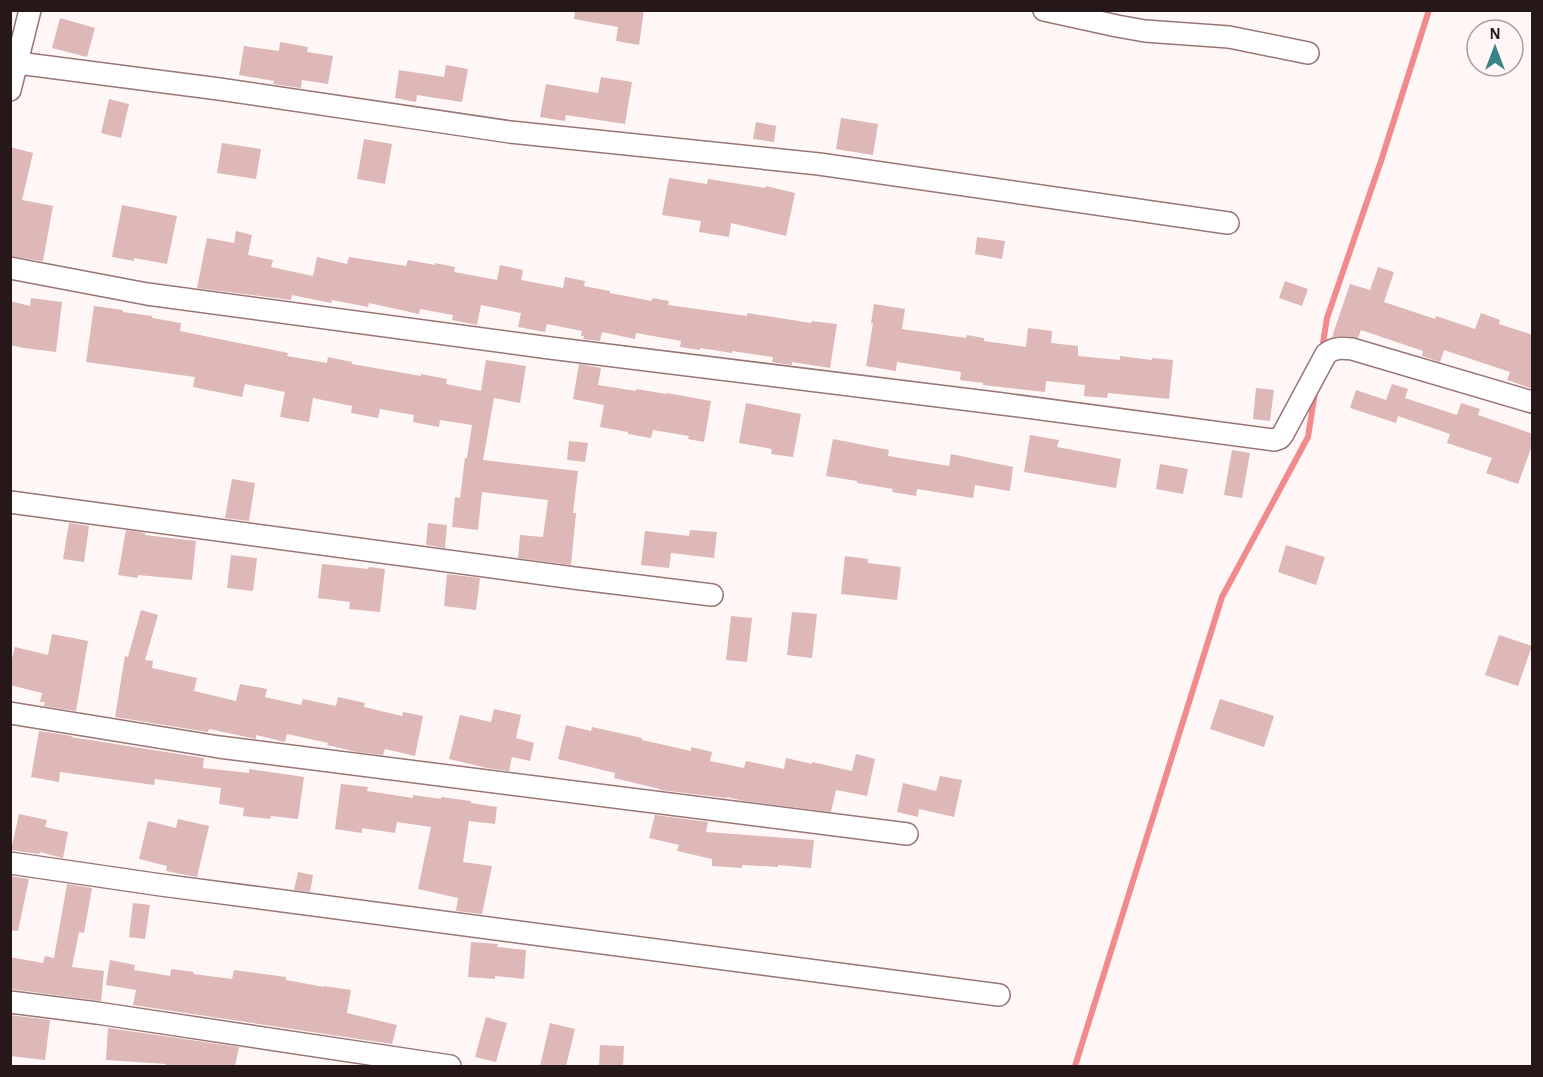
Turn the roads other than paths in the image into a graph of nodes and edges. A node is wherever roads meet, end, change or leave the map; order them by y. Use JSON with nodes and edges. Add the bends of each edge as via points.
{"nodes":[{"id":1,"x":30,"y":10,"type":"edge"},
{"id":2,"x":1044,"y":10,"type":"edge"},
{"id":3,"x":1308,"y":52,"type":"dead end"},
{"id":4,"x":18,"y":63,"type":"junction"},
{"id":5,"x":10,"y":90,"type":"edge"},
{"id":6,"x":1228,"y":223,"type":"dead end"},
{"id":7,"x":10,"y":268,"type":"edge"},
{"id":8,"x":1533,"y":402,"type":"edge"},
{"id":9,"x":10,"y":502,"type":"edge"},
{"id":10,"x":712,"y":595,"type":"dead end"},
{"id":11,"x":10,"y":713,"type":"edge"},
{"id":12,"x":907,"y":834,"type":"dead end"},
{"id":13,"x":10,"y":863,"type":"edge"},
{"id":14,"x":999,"y":995,"type":"dead end"},
{"id":15,"x":10,"y":1002,"type":"edge"},
{"id":16,"x":450,"y":1066,"type":"edge"}],
"edges":[{"from":1,"to":4,"type":"street"},
{"from":2,"to":3,"type":"street","via":[[1117,27],[1229,37]]},
{"from":4,"to":5,"type":"street"},
{"from":4,"to":6,"type":"street","via":[[510,132],[819,164]]},
{"from":7,"to":8,"type":"street","via":[[147,294],[1274,440],[1283,434],[1326,354],[1338,348]]},
{"from":9,"to":10,"type":"street"},
{"from":11,"to":12,"type":"street","via":[[219,747]]},
{"from":13,"to":14,"type":"street"},
{"from":15,"to":16,"type":"street"}]}
